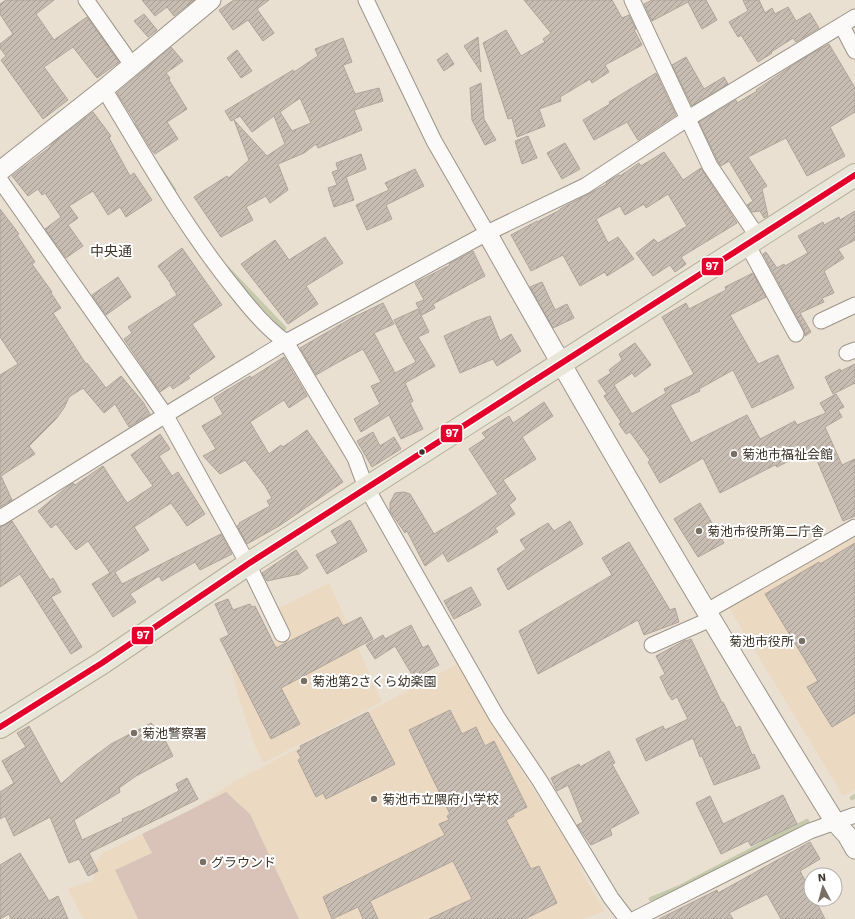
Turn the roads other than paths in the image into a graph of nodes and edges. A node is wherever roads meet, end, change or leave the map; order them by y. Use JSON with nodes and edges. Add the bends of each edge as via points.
{"nodes":[{"id":1,"x":86,"y":0,"type":"edge"},
{"id":2,"x":211,"y":0,"type":"edge"},
{"id":3,"x":366,"y":0,"type":"edge"},
{"id":4,"x":632,"y":0,"type":"edge"},
{"id":5,"x":855,"y":17,"type":"edge"},
{"id":6,"x":842,"y":26,"type":"junction"},
{"id":7,"x":855,"y":51,"type":"edge"},
{"id":8,"x":132,"y":65,"type":"junction"},
{"id":9,"x":104,"y":89,"type":"junction"},
{"id":10,"x":687,"y":119,"type":"junction"},
{"id":11,"x":0,"y":171,"type":"edge"},
{"id":12,"x":855,"y":175,"type":"edge"},
{"id":13,"x":0,"y":180,"type":"edge"},
{"id":14,"x":487,"y":234,"type":"junction"},
{"id":15,"x":752,"y":241,"type":"junction"},
{"id":16,"x":855,"y":305,"type":"edge"},
{"id":17,"x":821,"y":321,"type":"dead end"},
{"id":18,"x":796,"y":334,"type":"dead end"},
{"id":19,"x":286,"y":342,"type":"junction"},
{"id":20,"x":561,"y":364,"type":"junction"},
{"id":21,"x":166,"y":416,"type":"junction"},
{"id":22,"x":368,"y":488,"type":"junction"},
{"id":23,"x":0,"y":518,"type":"edge"},
{"id":24,"x":855,"y":527,"type":"edge"},
{"id":25,"x":248,"y":564,"type":"junction"},
{"id":26,"x":709,"y":615,"type":"junction"},
{"id":27,"x":282,"y":634,"type":"dead end"},
{"id":28,"x":652,"y":645,"type":"dead end"},
{"id":29,"x":0,"y":727,"type":"edge"},
{"id":30,"x":855,"y":815,"type":"edge"},
{"id":31,"x":835,"y":822,"type":"junction"},
{"id":32,"x":855,"y":849,"type":"edge"},
{"id":33,"x":627,"y":919,"type":"edge"},
{"id":34,"x":635,"y":919,"type":"edge"}],
"edges":[{"from":1,"to":8,"type":"street"},
{"from":2,"to":8,"type":"street"},
{"from":3,"to":14,"type":"street","via":[[434,141]]},
{"from":4,"to":10,"type":"street"},
{"from":5,"to":6,"type":"street"},
{"from":6,"to":7,"type":"street"},
{"from":6,"to":10,"type":"street"},
{"from":8,"to":9,"type":"street"},
{"from":9,"to":11,"type":"street"},
{"from":9,"to":19,"type":"street","via":[[210,258],[255,314],[274,334]]},
{"from":10,"to":14,"type":"street","via":[[585,186]]},
{"from":10,"to":15,"type":"street"},
{"from":12,"to":15,"type":"highway"},
{"from":13,"to":21,"type":"street"},
{"from":14,"to":19,"type":"street"},
{"from":14,"to":20,"type":"street"},
{"from":15,"to":18,"type":"street"},
{"from":15,"to":20,"type":"highway"},
{"from":16,"to":17,"type":"street"},
{"from":19,"to":21,"type":"street"},
{"from":19,"to":22,"type":"street","via":[[355,458]]},
{"from":20,"to":22,"type":"highway"},
{"from":20,"to":26,"type":"street"},
{"from":21,"to":23,"type":"street"},
{"from":21,"to":25,"type":"street"},
{"from":22,"to":25,"type":"highway"},
{"from":22,"to":33,"type":"street","via":[[497,717],[540,781],[611,898]]},
{"from":24,"to":26,"type":"street"},
{"from":25,"to":27,"type":"street"},
{"from":25,"to":29,"type":"highway","via":[[102,663]]},
{"from":26,"to":28,"type":"street"},
{"from":26,"to":31,"type":"street"},
{"from":30,"to":31,"type":"street"},
{"from":31,"to":32,"type":"street"},
{"from":31,"to":34,"type":"street","via":[[810,831]]}]}
